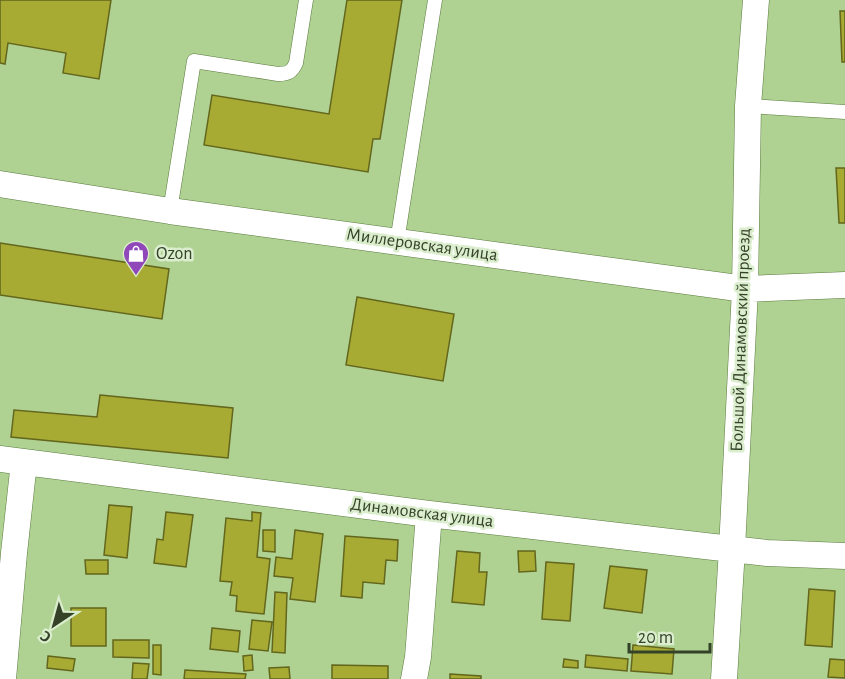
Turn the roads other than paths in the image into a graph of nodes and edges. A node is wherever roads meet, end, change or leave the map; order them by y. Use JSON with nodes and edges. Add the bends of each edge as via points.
{"nodes":[{"id":1,"x":306,"y":0,"type":"edge"},
{"id":2,"x":435,"y":0,"type":"edge"},
{"id":3,"x":756,"y":0,"type":"edge"},
{"id":4,"x":748,"y":106,"type":"junction"},
{"id":5,"x":845,"y":112,"type":"edge"},
{"id":6,"x":0,"y":184,"type":"edge"},
{"id":7,"x":170,"y":212,"type":"junction"},
{"id":8,"x":397,"y":242,"type":"junction"},
{"id":9,"x":845,"y":285,"type":"edge"},
{"id":10,"x":745,"y":289,"type":"junction"},
{"id":11,"x":12,"y":460,"type":"edge"},
{"id":12,"x":429,"y":514,"type":"junction"},
{"id":13,"x":732,"y":549,"type":"junction"},
{"id":14,"x":845,"y":556,"type":"edge"},
{"id":15,"x":3,"y":679,"type":"edge"},
{"id":16,"x":414,"y":679,"type":"edge"},
{"id":17,"x":724,"y":679,"type":"edge"}],
"edges":[{"from":1,"to":7,"type":"lane","via":[[296,63],[287,74],[194,61]]},
{"from":2,"to":8,"type":"lane"},
{"from":3,"to":4,"type":"street","name":"Большой Динамовский проезд"},
{"from":4,"to":5,"type":"lane"},
{"from":4,"to":10,"type":"street","name":"Большой Динамовский проезд"},
{"from":6,"to":7,"type":"street","name":"Миллеровская улица"},
{"from":7,"to":8,"type":"street","name":"Миллеровская улица"},
{"from":8,"to":10,"type":"street","name":"Миллеровская улица"},
{"from":9,"to":10,"type":"street","name":"Миллеровская улица"},
{"from":10,"to":13,"type":"street","name":"Большой Динамовский проезд"},
{"from":11,"to":12,"type":"street","name":"Динамовская улица"},
{"from":11,"to":15,"type":"street","via":[[14,553]]},
{"from":12,"to":13,"type":"street","name":"Динамовская улица"},
{"from":12,"to":16,"type":"street"},
{"from":13,"to":14,"type":"street","name":"Динамовская улица"},
{"from":13,"to":17,"type":"street","name":"Большой Динамовский проезд"}]}
